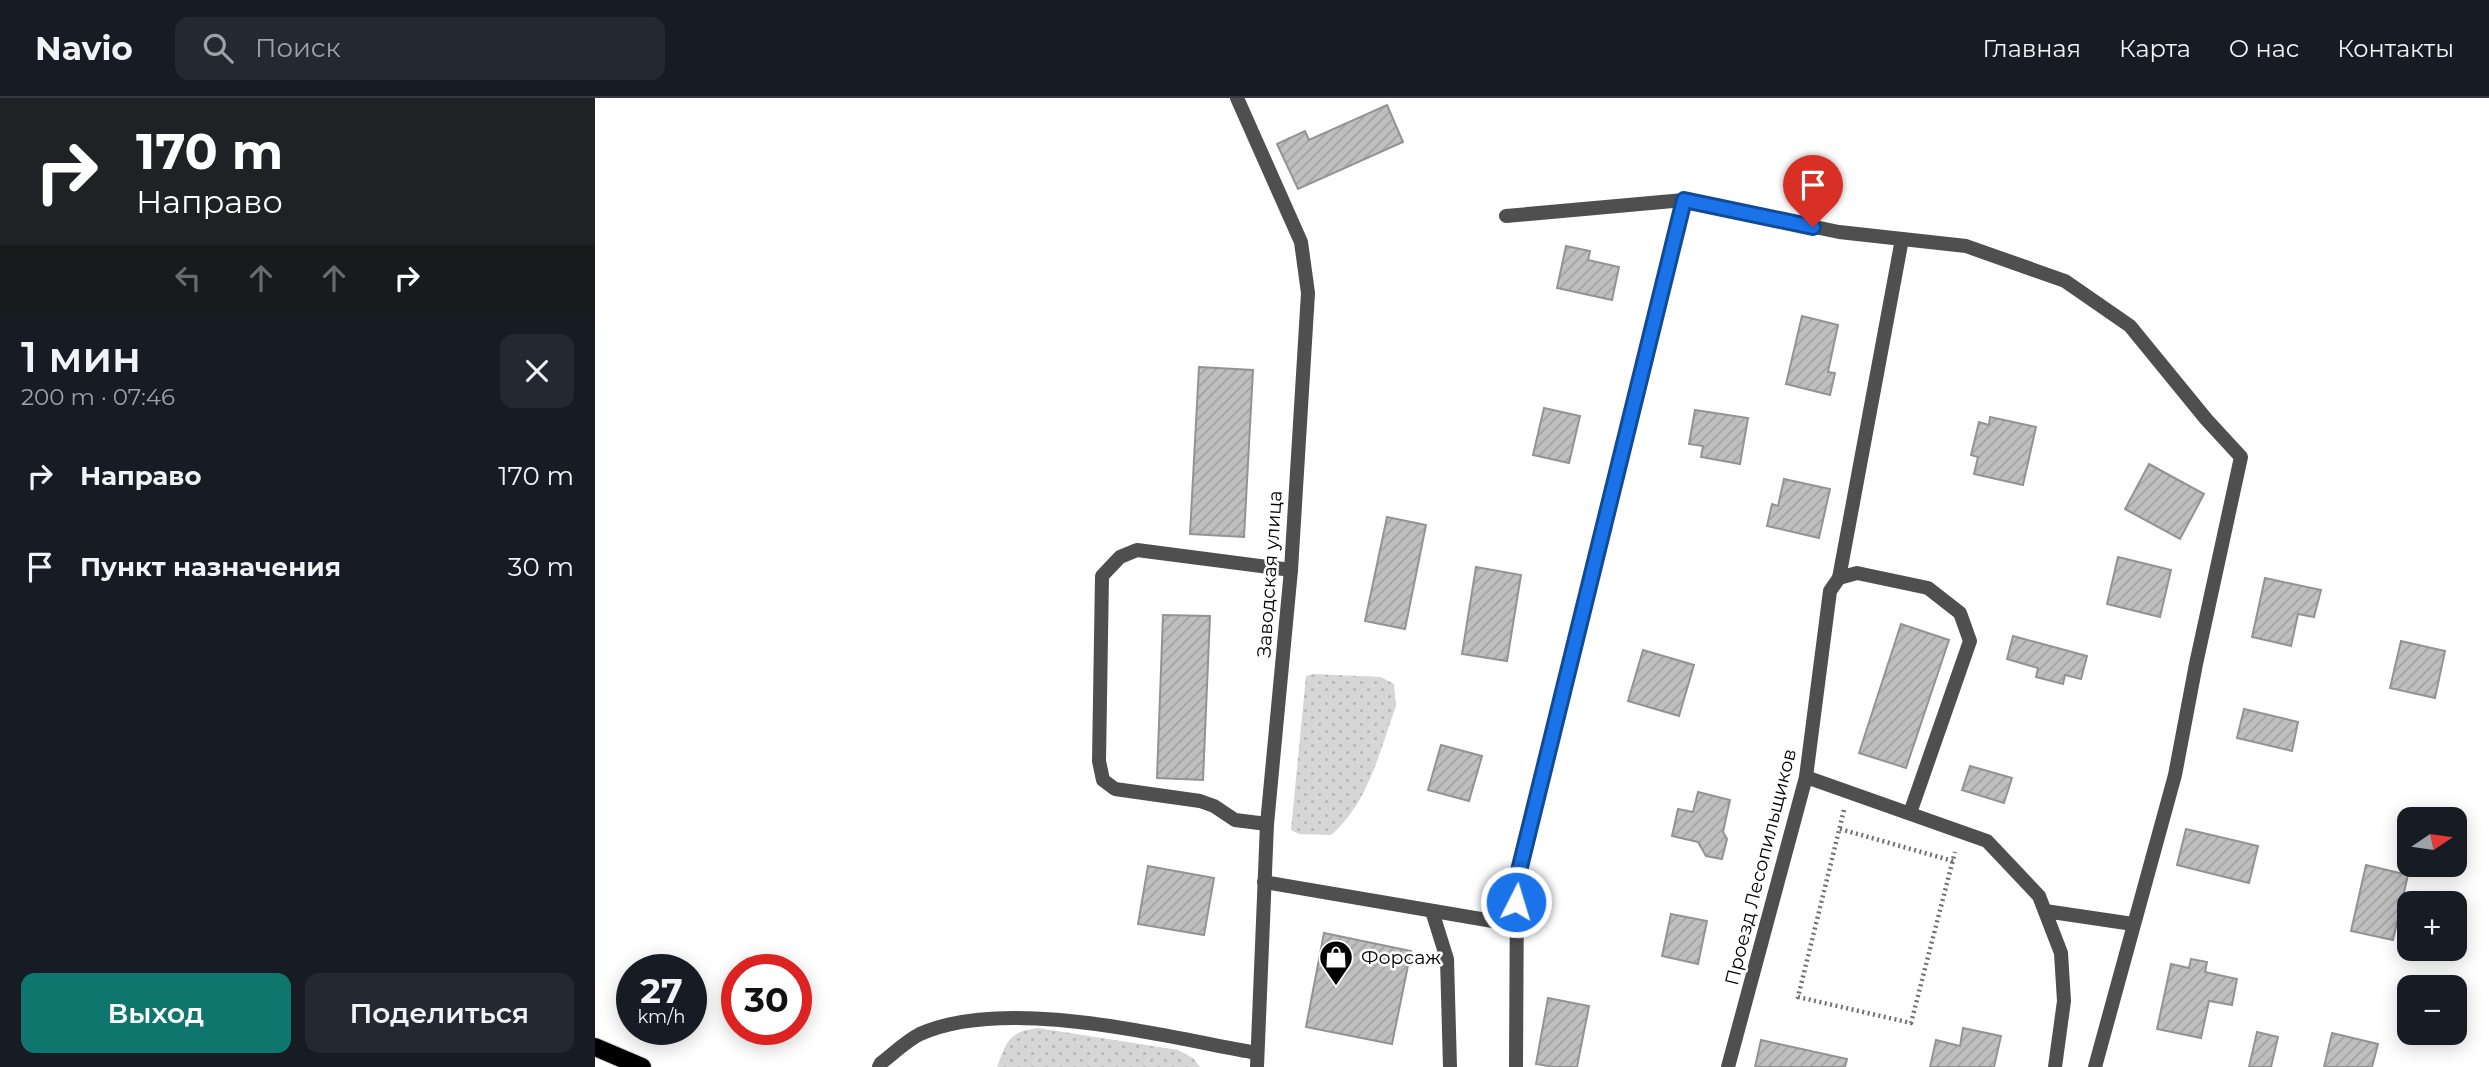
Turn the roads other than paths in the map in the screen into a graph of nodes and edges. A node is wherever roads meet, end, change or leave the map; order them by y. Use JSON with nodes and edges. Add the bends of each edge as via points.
{"nodes":[{"id":1,"x":1237,"y":98,"type":"edge"},
{"id":2,"x":1684,"y":200,"type":"junction"},
{"id":3,"x":1506,"y":216,"type":"dead end"},
{"id":4,"x":1902,"y":239,"type":"junction"},
{"id":5,"x":1291,"y":570,"type":"junction"},
{"id":6,"x":1839,"y":578,"type":"junction"},
{"id":7,"x":1806,"y":777,"type":"junction"},
{"id":8,"x":1910,"y":813,"type":"junction"},
{"id":9,"x":1267,"y":824,"type":"junction"},
{"id":10,"x":1264,"y":882,"type":"junction"},
{"id":11,"x":1433,"y":911,"type":"junction"},
{"id":12,"x":2045,"y":911,"type":"junction"},
{"id":13,"x":2133,"y":924,"type":"junction"},
{"id":14,"x":1516,"y":925,"type":"junction"},
{"id":15,"x":595,"y":1047,"type":"edge"},
{"id":16,"x":1257,"y":1060,"type":"edge"},
{"id":17,"x":642,"y":1067,"type":"edge"},
{"id":18,"x":879,"y":1067,"type":"edge"},
{"id":19,"x":1450,"y":1067,"type":"edge"},
{"id":20,"x":1516,"y":1067,"type":"edge"},
{"id":21,"x":1728,"y":1067,"type":"edge"},
{"id":22,"x":2055,"y":1067,"type":"edge"},
{"id":23,"x":2095,"y":1067,"type":"edge"}],
"edges":[{"from":1,"to":5,"type":"street","name":"Заводская улица","via":[[1301,242],[1308,293]]},
{"from":2,"to":3,"type":"street"},
{"from":2,"to":4,"type":"street","via":[[1839,232]]},
{"from":2,"to":14,"type":"street","via":[[1517,879]]},
{"from":4,"to":6,"type":"street"},
{"from":4,"to":13,"type":"street","via":[[1966,246],[2065,281],[2130,327],[2241,457],[2175,775]]},
{"from":5,"to":9,"type":"street","name":"Заводская улица"},
{"from":5,"to":9,"type":"street","via":[[1137,550],[1120,557],[1102,576],[1099,761],[1103,780],[1115,789],[1200,801],[1235,820]]},
{"from":6,"to":7,"type":"street","name":"Проезд Лесопильщиков","via":[[1830,591]]},
{"from":6,"to":8,"type":"street","via":[[1857,573],[1927,588],[1960,614],[1970,641]]},
{"from":7,"to":8,"type":"street"},
{"from":7,"to":21,"type":"street","name":"Проезд Лесопильщиков"},
{"from":8,"to":12,"type":"street","via":[[1987,841],[2039,896]]},
{"from":9,"to":10,"type":"street","name":"Заводская улица"},
{"from":10,"to":11,"type":"street"},
{"from":10,"to":16,"type":"street","name":"Заводская улица"},
{"from":11,"to":14,"type":"street"},
{"from":11,"to":19,"type":"street","via":[[1447,959]]},
{"from":12,"to":13,"type":"street"},
{"from":12,"to":22,"type":"street","via":[[2061,953],[2064,1000]]},
{"from":13,"to":23,"type":"street"},
{"from":14,"to":20,"type":"street"},
{"from":15,"to":17,"type":"main road"},
{"from":16,"to":18,"type":"street","via":[[1074,1021],[1019,1018],[962,1022],[919,1035]]}]}
